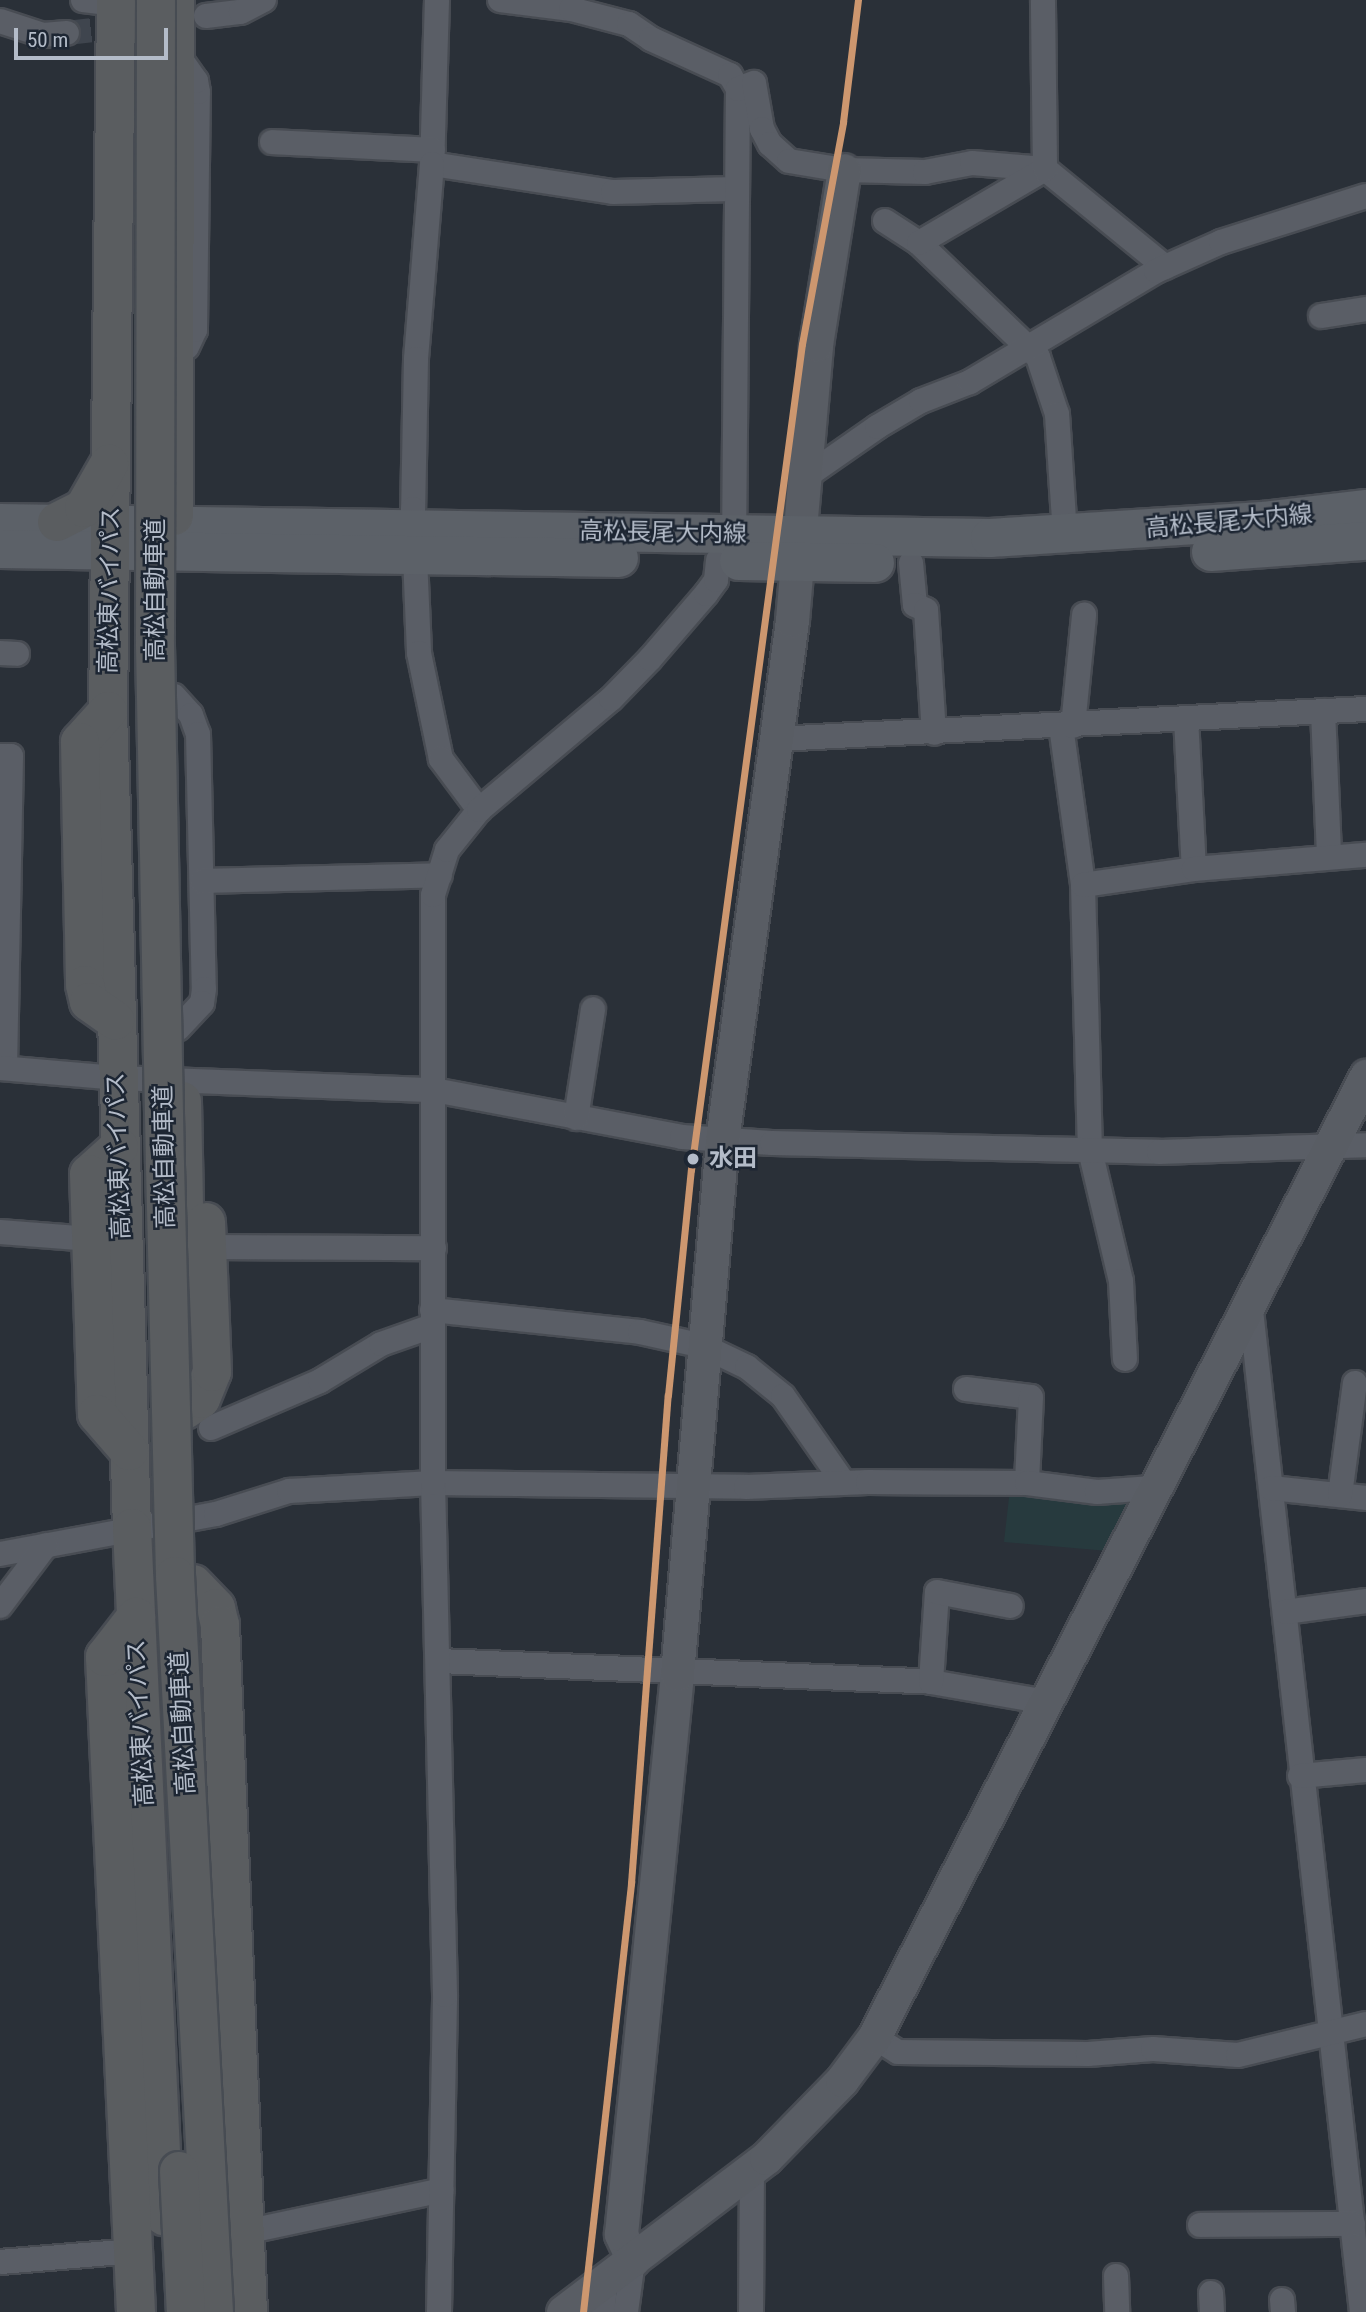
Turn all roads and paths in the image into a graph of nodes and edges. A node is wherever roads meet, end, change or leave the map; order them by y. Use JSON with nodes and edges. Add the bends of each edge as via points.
{"nodes":[{"id":1,"x":156,"y":0,"type":"edge"},
{"id":2,"x":264,"y":0,"type":"edge"},
{"id":3,"x":436,"y":0,"type":"edge"},
{"id":4,"x":500,"y":0,"type":"edge"},
{"id":5,"x":1043,"y":0,"type":"edge"},
{"id":6,"x":113,"y":1,"type":"edge"},
{"id":7,"x":190,"y":8,"type":"edge"},
{"id":8,"x":0,"y":21,"type":"edge"},
{"id":9,"x":67,"y":33,"type":"tunnel mouth"},
{"id":10,"x":738,"y":89,"type":"junction"},
{"id":11,"x":272,"y":142,"type":"dead end"},
{"id":12,"x":433,"y":157,"type":"junction"},
{"id":13,"x":1045,"y":169,"type":"junction"},
{"id":14,"x":844,"y":170,"type":"junction"},
{"id":15,"x":735,"y":189,"type":"junction"},
{"id":16,"x":1366,"y":196,"type":"edge"},
{"id":17,"x":885,"y":221,"type":"dead end"},
{"id":18,"x":919,"y":243,"type":"junction"},
{"id":19,"x":1165,"y":267,"type":"junction"},
{"id":20,"x":1366,"y":309,"type":"edge"},
{"id":21,"x":1321,"y":316,"type":"dead end"},
{"id":22,"x":1026,"y":349,"type":"junction"},
{"id":23,"x":111,"y":460,"type":"junction"},
{"id":24,"x":804,"y":478,"type":"junction"},
{"id":25,"x":1366,"y":509,"type":"edge"},
{"id":26,"x":57,"y":522,"type":"junction"},
{"id":27,"x":0,"y":523,"type":"edge"},
{"id":28,"x":1065,"y":536,"type":"junction"},
{"id":29,"x":111,"y":537,"type":"junction"},
{"id":30,"x":174,"y":538,"type":"junction"},
{"id":31,"x":415,"y":541,"type":"junction"},
{"id":32,"x":1366,"y":541,"type":"edge"},
{"id":33,"x":726,"y":547,"type":"junction"},
{"id":34,"x":0,"y":549,"type":"edge"},
{"id":35,"x":800,"y":550,"type":"junction"},
{"id":36,"x":911,"y":563,"type":"junction"},
{"id":37,"x":1084,"y":615,"type":"dead end"},
{"id":38,"x":174,"y":696,"type":"junction"},
{"id":39,"x":1366,"y":709,"type":"edge"},
{"id":40,"x":1323,"y":711,"type":"junction"},
{"id":41,"x":1186,"y":718,"type":"junction"},
{"id":42,"x":1067,"y":726,"type":"junction"},
{"id":43,"x":934,"y":733,"type":"junction"},
{"id":44,"x":776,"y":739,"type":"junction"},
{"id":45,"x":0,"y":756,"type":"edge"},
{"id":46,"x":479,"y":810,"type":"junction"},
{"id":47,"x":5,"y":853,"type":"edge"},
{"id":48,"x":1366,"y":855,"type":"edge"},
{"id":49,"x":1329,"y":857,"type":"junction"},
{"id":50,"x":1194,"y":869,"type":"junction"},
{"id":51,"x":440,"y":875,"type":"junction"},
{"id":52,"x":202,"y":881,"type":"junction"},
{"id":53,"x":1083,"y":886,"type":"junction"},
{"id":54,"x":3,"y":951,"type":"edge"},
{"id":55,"x":593,"y":1009,"type":"dead end"},
{"id":56,"x":178,"y":1029,"type":"junction"},
{"id":57,"x":3,"y":1068,"type":"edge"},
{"id":58,"x":1366,"y":1076,"type":"edge"},
{"id":59,"x":116,"y":1078,"type":"junction"},
{"id":60,"x":181,"y":1081,"type":"junction"},
{"id":61,"x":433,"y":1090,"type":"junction"},
{"id":62,"x":576,"y":1118,"type":"junction"},
{"id":63,"x":183,"y":1138,"type":"junction"},
{"id":64,"x":722,"y":1140,"type":"junction"},
{"id":65,"x":1333,"y":1143,"type":"junction"},
{"id":66,"x":1366,"y":1145,"type":"edge"},
{"id":67,"x":119,"y":1147,"type":"junction"},
{"id":68,"x":1090,"y":1150,"type":"junction"},
{"id":69,"x":0,"y":1232,"type":"edge"},
{"id":70,"x":91,"y":1239,"type":"junction"},
{"id":71,"x":206,"y":1247,"type":"junction"},
{"id":72,"x":434,"y":1248,"type":"junction"},
{"id":73,"x":1250,"y":1297,"type":"junction"},
{"id":74,"x":432,"y":1318,"type":"junction"},
{"id":75,"x":703,"y":1346,"type":"junction"},
{"id":76,"x":1125,"y":1359,"type":"dead end"},
{"id":77,"x":1355,"y":1383,"type":"dead end"},
{"id":78,"x":966,"y":1389,"type":"dead end"},
{"id":79,"x":198,"y":1419,"type":"junction"},
{"id":80,"x":130,"y":1451,"type":"junction"},
{"id":81,"x":433,"y":1483,"type":"junction"},
{"id":82,"x":844,"y":1483,"type":"junction"},
{"id":83,"x":1027,"y":1483,"type":"junction"},
{"id":84,"x":689,"y":1486,"type":"junction"},
{"id":85,"x":1152,"y":1488,"type":"junction"},
{"id":86,"x":1271,"y":1488,"type":"junction"},
{"id":87,"x":1340,"y":1495,"type":"junction"},
{"id":88,"x":1366,"y":1498,"type":"edge"},
{"id":89,"x":190,"y":1519,"type":"junction"},
{"id":90,"x":132,"y":1528,"type":"junction"},
{"id":91,"x":46,"y":1545,"type":"junction"},
{"id":92,"x":0,"y":1554,"type":"edge"},
{"id":93,"x":193,"y":1584,"type":"junction"},
{"id":94,"x":1366,"y":1601,"type":"edge"},
{"id":95,"x":0,"y":1606,"type":"edge"},
{"id":96,"x":1011,"y":1606,"type":"dead end"},
{"id":97,"x":1285,"y":1612,"type":"junction"},
{"id":98,"x":439,"y":1661,"type":"junction"},
{"id":99,"x":677,"y":1674,"type":"junction"},
{"id":100,"x":931,"y":1682,"type":"junction"},
{"id":101,"x":1047,"y":1702,"type":"junction"},
{"id":102,"x":1366,"y":1770,"type":"edge"},
{"id":103,"x":1300,"y":1776,"type":"junction"},
{"id":104,"x":138,"y":2023,"type":"junction"},
{"id":105,"x":1366,"y":2024,"type":"edge"},
{"id":106,"x":1331,"y":2031,"type":"junction"},
{"id":107,"x":874,"y":2037,"type":"junction"},
{"id":108,"x":751,"y":2170,"type":"junction"},
{"id":109,"x":442,"y":2190,"type":"junction"},
{"id":110,"x":1353,"y":2224,"type":"junction"},
{"id":111,"x":1199,"y":2225,"type":"dead end"},
{"id":112,"x":245,"y":2232,"type":"junction"},
{"id":113,"x":133,"y":2251,"type":"junction"},
{"id":114,"x":633,"y":2260,"type":"junction"},
{"id":115,"x":0,"y":2262,"type":"edge"},
{"id":116,"x":1116,"y":2276,"type":"dead end"},
{"id":117,"x":604,"y":2296,"type":"edge"},
{"id":118,"x":136,"y":2312,"type":"edge"},
{"id":119,"x":169,"y":2312,"type":"edge"},
{"id":120,"x":186,"y":2312,"type":"edge"},
{"id":121,"x":214,"y":2312,"type":"edge"},
{"id":122,"x":229,"y":2312,"type":"edge"},
{"id":123,"x":248,"y":2312,"type":"edge"},
{"id":124,"x":439,"y":2312,"type":"edge"},
{"id":125,"x":563,"y":2312,"type":"edge"},
{"id":126,"x":626,"y":2312,"type":"edge"},
{"id":127,"x":751,"y":2312,"type":"edge"},
{"id":128,"x":1117,"y":2312,"type":"edge"},
{"id":129,"x":1362,"y":2312,"type":"edge"}],
"edges":[{"from":1,"to":121,"type":"highway","name":"高松自動車道","bridge":true,"via":[[155,631],[164,1152],[176,1589]]},
{"from":2,"to":7,"type":"street","via":[[241,12]]},
{"from":3,"to":12,"type":"street"},
{"from":4,"to":10,"type":"street","via":[[571,9],[629,24],[730,75]]},
{"from":5,"to":13,"type":"street"},
{"from":6,"to":23,"type":"highway","name":"高松東バイパス"},
{"from":6,"to":120,"type":"highway","name":"高松自動車道","bridge":true,"via":[[135,648],[140,1167]]},
{"from":7,"to":30,"type":"highway","via":[[176,52]]},
{"from":8,"to":9,"type":"street","via":[[44,34]]},
{"from":10,"to":14,"type":"street","via":[[754,83],[762,129],[779,155],[789,161]]},
{"from":10,"to":15,"type":"street"},
{"from":11,"to":12,"type":"street"},
{"from":12,"to":15,"type":"street","via":[[613,192]]},
{"from":12,"to":31,"type":"street","via":[[416,359]]},
{"from":13,"to":14,"type":"street","via":[[972,163],[925,172]]},
{"from":13,"to":18,"type":"street"},
{"from":13,"to":19,"type":"street"},
{"from":14,"to":24,"type":"street","via":[[816,344]]},
{"from":15,"to":33,"type":"street"},
{"from":16,"to":19,"type":"street","via":[[1221,242]]},
{"from":17,"to":18,"type":"street"},
{"from":18,"to":22,"type":"street"},
{"from":19,"to":22,"type":"street"},
{"from":20,"to":21,"type":"street"},
{"from":22,"to":24,"type":"street","via":[[970,382],[921,401]]},
{"from":22,"to":28,"type":"street","via":[[1038,357],[1057,414]]},
{"from":23,"to":26,"type":"highway","via":[[84,508]]},
{"from":23,"to":29,"type":"highway","name":"高松東バイパス"},
{"from":24,"to":35,"type":"street"},
{"from":25,"to":28,"type":"main road","name":"高松長尾大内線"},
{"from":26,"to":27,"type":"main road","name":"高松長尾大内線"},
{"from":26,"to":29,"type":"main road","name":"高松長尾大内線"},
{"from":28,"to":35,"type":"main road","name":"高松長尾大内線"},
{"from":29,"to":30,"type":"main road","name":"高松長尾大内線"},
{"from":29,"to":34,"type":"main road","name":"高松長尾大内線"},
{"from":29,"to":59,"type":"highway","name":"高松東バイパス","via":[[108,711]]},
{"from":30,"to":31,"type":"main road","name":"高松長尾大内線"},
{"from":30,"to":38,"type":"highway"},
{"from":31,"to":33,"type":"main road","name":"高松長尾大内線"},
{"from":31,"to":46,"type":"street","via":[[419,653],[428,711],[441,759]]},
{"from":32,"to":36,"type":"main road","name":"高松長尾大内線","via":[[1077,560]]},
{"from":33,"to":35,"type":"main road","name":"高松長尾大内線"},
{"from":33,"to":46,"type":"street","via":[[716,580],[650,659],[611,699]]},
{"from":35,"to":36,"type":"main road","name":"高松長尾大内線"},
{"from":35,"to":44,"type":"street"},
{"from":36,"to":43,"type":"street","via":[[915,605],[926,610]]},
{"from":37,"to":42,"type":"street"},
{"from":38,"to":52,"type":"street","via":[[191,715],[198,734]]},
{"from":38,"to":56,"type":"highway"},
{"from":39,"to":40,"type":"street"},
{"from":40,"to":41,"type":"street"},
{"from":40,"to":49,"type":"street"},
{"from":41,"to":42,"type":"street"},
{"from":41,"to":50,"type":"street"},
{"from":42,"to":43,"type":"street"},
{"from":42,"to":53,"type":"street"},
{"from":43,"to":44,"type":"street"},
{"from":44,"to":64,"type":"street"},
{"from":45,"to":47,"type":"street","via":[[11,757]]},
{"from":46,"to":51,"type":"street","via":[[447,850]]},
{"from":47,"to":54,"type":"street"},
{"from":48,"to":49,"type":"street"},
{"from":49,"to":50,"type":"street"},
{"from":50,"to":53,"type":"street"},
{"from":51,"to":52,"type":"street"},
{"from":51,"to":61,"type":"street","via":[[433,895]]},
{"from":52,"to":56,"type":"street","via":[[202,1003]]},
{"from":53,"to":68,"type":"street"},
{"from":54,"to":57,"type":"street"},
{"from":55,"to":62,"type":"street"},
{"from":56,"to":60,"type":"highway"},
{"from":57,"to":59,"type":"street"},
{"from":58,"to":65,"type":"street"},
{"from":59,"to":60,"type":"street"},
{"from":59,"to":67,"type":"highway","name":"高松東バイパス"},
{"from":60,"to":61,"type":"street"},
{"from":60,"to":63,"type":"highway"},
{"from":61,"to":62,"type":"street"},
{"from":61,"to":72,"type":"street"},
{"from":62,"to":64,"type":"street"},
{"from":63,"to":71,"type":"highway","via":[[204,1177]]},
{"from":63,"to":79,"type":"highway"},
{"from":64,"to":68,"type":"street"},
{"from":64,"to":75,"type":"street"},
{"from":65,"to":66,"type":"street"},
{"from":65,"to":68,"type":"street"},
{"from":65,"to":73,"type":"street"},
{"from":67,"to":70,"type":"highway","via":[[89,1174]]},
{"from":67,"to":80,"type":"highway","name":"高松東バイパス"},
{"from":68,"to":76,"type":"street","via":[[1121,1281]]},
{"from":69,"to":70,"type":"street"},
{"from":70,"to":80,"type":"highway","via":[[97,1414]]},
{"from":71,"to":72,"type":"street"},
{"from":71,"to":79,"type":"highway","via":[[212,1372]]},
{"from":72,"to":74,"type":"street"},
{"from":73,"to":85,"type":"street"},
{"from":73,"to":86,"type":"street"},
{"from":74,"to":75,"type":"street","via":[[640,1332]]},
{"from":74,"to":79,"type":"street","via":[[320,1381]]},
{"from":74,"to":81,"type":"street"},
{"from":75,"to":82,"type":"street","via":[[747,1367],[783,1396],[808,1438]]},
{"from":75,"to":84,"type":"street"},
{"from":77,"to":87,"type":"street"},
{"from":78,"to":83,"type":"street","via":[[1031,1397]]},
{"from":79,"to":89,"type":"highway"},
{"from":80,"to":90,"type":"highway","name":"高松東バイパス"},
{"from":81,"to":84,"type":"street"},
{"from":81,"to":89,"type":"street","via":[[289,1491]]},
{"from":81,"to":98,"type":"street"},
{"from":82,"to":83,"type":"street"},
{"from":82,"to":84,"type":"street"},
{"from":83,"to":85,"type":"street","via":[[1097,1492]]},
{"from":84,"to":99,"type":"street"},
{"from":85,"to":101,"type":"street"},
{"from":86,"to":87,"type":"street"},
{"from":86,"to":97,"type":"street"},
{"from":87,"to":88,"type":"street"},
{"from":89,"to":90,"type":"street"},
{"from":89,"to":93,"type":"highway"},
{"from":90,"to":91,"type":"street"},
{"from":90,"to":104,"type":"highway","name":"高松東バイパス"},
{"from":91,"to":92,"type":"street"},
{"from":91,"to":95,"type":"street"},
{"from":93,"to":112,"type":"highway","via":[[216,1608],[220,1625]]},
{"from":93,"to":122,"type":"highway"},
{"from":94,"to":97,"type":"street"},
{"from":96,"to":100,"type":"street","via":[[937,1592]]},
{"from":97,"to":103,"type":"street"},
{"from":98,"to":99,"type":"street"},
{"from":98,"to":109,"type":"street","via":[[445,1953]]},
{"from":99,"to":100,"type":"street"},
{"from":99,"to":114,"type":"street","via":[[621,2234]]},
{"from":100,"to":101,"type":"street"},
{"from":101,"to":107,"type":"street"},
{"from":102,"to":103,"type":"street"},
{"from":103,"to":106,"type":"street"},
{"from":104,"to":113,"type":"highway"},
{"from":104,"to":119,"type":"highway","name":"高松東バイパス"},
{"from":105,"to":106,"type":"street"},
{"from":106,"to":107,"type":"street","via":[[1238,2056],[1153,2049],[1088,2054],[898,2052]]},
{"from":106,"to":110,"type":"street"},
{"from":107,"to":108,"type":"street","via":[[805,2122]]},
{"from":108,"to":114,"type":"street"},
{"from":108,"to":127,"type":"street"},
{"from":109,"to":112,"type":"street"},
{"from":109,"to":124,"type":"street"},
{"from":110,"to":111,"type":"street"},
{"from":110,"to":129,"type":"street"},
{"from":112,"to":123,"type":"highway"},
{"from":113,"to":115,"type":"street"},
{"from":113,"to":118,"type":"highway"},
{"from":114,"to":117,"type":"street"},
{"from":114,"to":126,"type":"street"},
{"from":116,"to":128,"type":"street"},
{"from":117,"to":125,"type":"street"}]}
